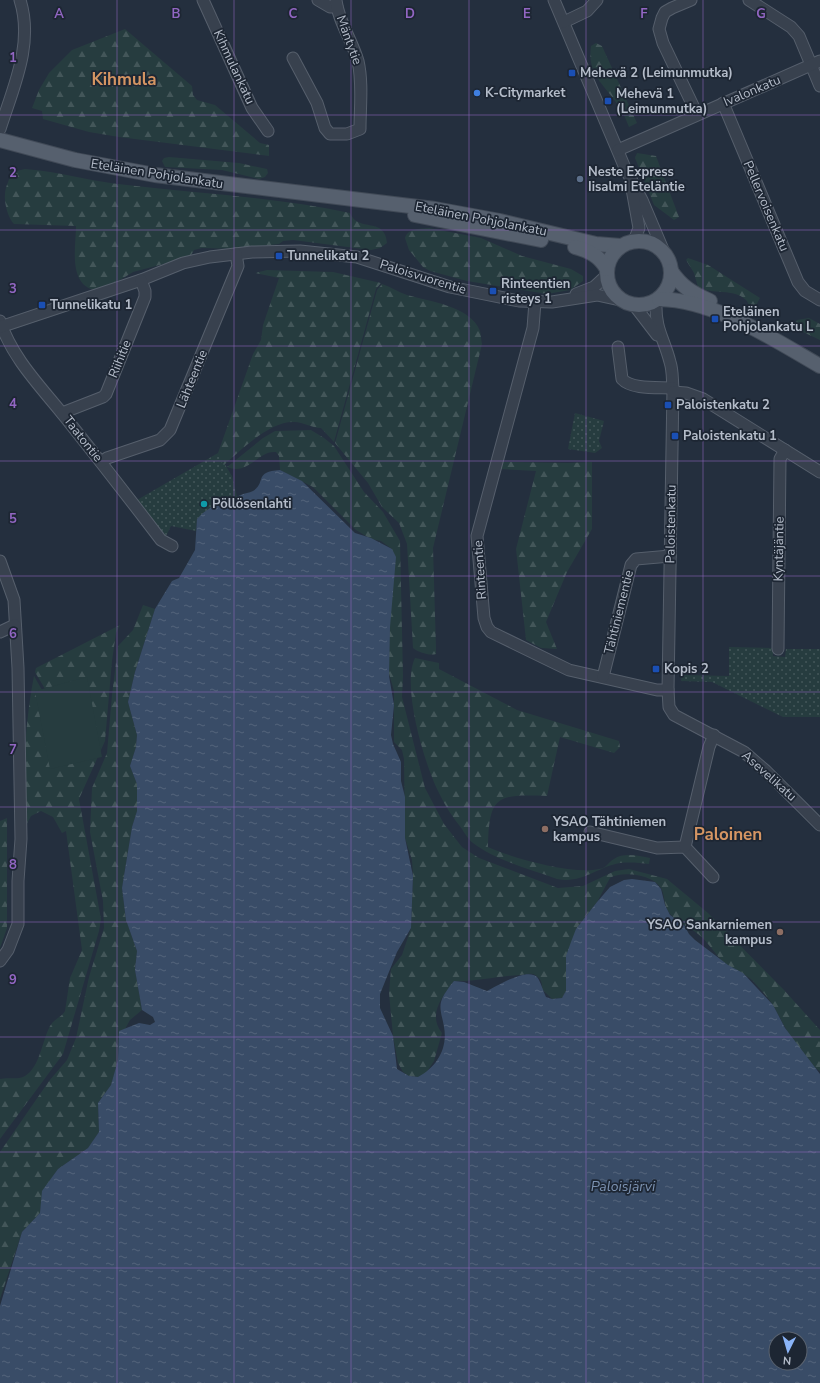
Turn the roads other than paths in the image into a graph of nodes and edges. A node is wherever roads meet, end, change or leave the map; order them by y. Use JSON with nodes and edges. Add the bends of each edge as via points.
{"nodes":[{"id":1,"x":20,"y":0,"type":"edge"},
{"id":2,"x":203,"y":0,"type":"edge"},
{"id":3,"x":318,"y":0,"type":"edge"},
{"id":4,"x":554,"y":0,"type":"edge"},
{"id":5,"x":597,"y":0,"type":"edge"},
{"id":6,"x":690,"y":0,"type":"edge"},
{"id":7,"x":749,"y":0,"type":"edge"},
{"id":8,"x":337,"y":3,"type":"edge"},
{"id":9,"x":564,"y":22,"type":"junction"},
{"id":10,"x":293,"y":58,"type":"dead end"},
{"id":11,"x":816,"y":63,"type":"edge"},
{"id":12,"x":820,"y":86,"type":"edge"},
{"id":13,"x":723,"y":104,"type":"junction"},
{"id":14,"x":697,"y":114,"type":"junction"},
{"id":15,"x":0,"y":129,"type":"edge"},
{"id":16,"x":268,"y":131,"type":"dead end"},
{"id":17,"x":0,"y":140,"type":"edge"},
{"id":18,"x":618,"y":150,"type":"junction"},
{"id":19,"x":625,"y":168,"type":"junction"},
{"id":20,"x":317,"y":196,"type":"junction"},
{"id":21,"x":634,"y":241,"type":"junction"},
{"id":22,"x":621,"y":246,"type":"junction"},
{"id":23,"x":664,"y":252,"type":"junction"},
{"id":24,"x":236,"y":254,"type":"junction"},
{"id":25,"x":671,"y":271,"type":"junction"},
{"id":26,"x":607,"y":272,"type":"junction"},
{"id":27,"x":140,"y":280,"type":"junction"},
{"id":28,"x":569,"y":299,"type":"junction"},
{"id":29,"x":620,"y":300,"type":"junction"},
{"id":30,"x":820,"y":300,"type":"edge"},
{"id":31,"x":657,"y":301,"type":"junction"},
{"id":32,"x":534,"y":302,"type":"junction"},
{"id":33,"x":634,"y":305,"type":"junction"},
{"id":34,"x":0,"y":325,"type":"edge"},
{"id":35,"x":660,"y":338,"type":"junction"},
{"id":36,"x":618,"y":347,"type":"dead end"},
{"id":37,"x":820,"y":357,"type":"edge"},
{"id":38,"x":820,"y":366,"type":"edge"},
{"id":39,"x":673,"y":390,"type":"junction"},
{"id":40,"x":62,"y":413,"type":"junction"},
{"id":41,"x":785,"y":450,"type":"junction"},
{"id":42,"x":101,"y":462,"type":"junction"},
{"id":43,"x":820,"y":472,"type":"edge"},
{"id":44,"x":172,"y":546,"type":"dead end"},
{"id":45,"x":670,"y":556,"type":"junction"},
{"id":46,"x":0,"y":561,"type":"edge"},
{"id":47,"x":15,"y":625,"type":"junction"},
{"id":48,"x":0,"y":632,"type":"edge"},
{"id":49,"x":778,"y":649,"type":"dead end"},
{"id":50,"x":604,"y":677,"type":"junction"},
{"id":51,"x":668,"y":690,"type":"junction"},
{"id":52,"x":671,"y":711,"type":"joint"},
{"id":53,"x":714,"y":735,"type":"junction"},
{"id":54,"x":820,"y":825,"type":"edge"},
{"id":55,"x":590,"y":832,"type":"dead end"},
{"id":56,"x":685,"y":847,"type":"junction"},
{"id":57,"x":713,"y":877,"type":"dead end"},
{"id":58,"x":0,"y":961,"type":"edge"}],
"edges":[{"from":1,"to":15,"type":"street","via":[[25,20],[24,48]]},
{"from":2,"to":16,"type":"street","name":"Kihmulankatu","via":[[252,108]]},
{"from":3,"to":8,"type":"street","via":[[330,7]]},
{"from":4,"to":9,"type":"street"},
{"from":5,"to":9,"type":"street","via":[[587,11]]},
{"from":6,"to":14,"type":"street","via":[[665,12],[659,29],[663,43]]},
{"from":7,"to":11,"type":"street","via":[[791,27]]},
{"from":8,"to":10,"type":"street","name":"Mäntytie","via":[[359,69],[360,129],[347,134],[330,134],[324,128],[317,103]]},
{"from":9,"to":18,"type":"street"},
{"from":11,"to":12,"type":"street"},
{"from":11,"to":13,"type":"street","name":"Ivalonkatu"},
{"from":13,"to":14,"type":"street","name":"Ivalonkatu"},
{"from":13,"to":30,"type":"street","name":"Pellervoisenkatu","via":[[798,282]]},
{"from":14,"to":18,"type":"street","name":"Ivalonkatu"},
{"from":17,"to":20,"type":"main road","name":"Eteläinen Pohjolankatu","via":[[155,176]]},
{"from":18,"to":19,"type":"street"},
{"from":19,"to":21,"type":"street","via":[[638,218],[639,228]]},
{"from":19,"to":23,"type":"street"},
{"from":20,"to":22,"type":"main road","name":"Eteläinen Pohjolankatu","via":[[336,196],[435,209],[500,221],[596,244]]},
{"from":20,"to":26,"type":"main road","name":"Eteläinen Pohjolankatu","via":[[584,250],[598,257]]},
{"from":21,"to":22,"type":"main road"},
{"from":21,"to":23,"type":"main road","via":[[649,243]]},
{"from":22,"to":26,"type":"main road","via":[[612,256]]},
{"from":23,"to":25,"type":"main road","via":[[670,262]]},
{"from":24,"to":27,"type":"street","name":"Paloisvuorentie","via":[[183,263]]},
{"from":24,"to":32,"type":"street","name":"Paloisvuorentie","via":[[300,251],[357,257],[477,294]]},
{"from":24,"to":42,"type":"street","name":"Lähteentie","via":[[238,266],[170,430],[160,440]]},
{"from":25,"to":31,"type":"main road","via":[[668,288]]},
{"from":25,"to":37,"type":"main road","via":[[692,293],[745,316]]},
{"from":26,"to":28,"type":"street","name":"Paloisvuorentie","via":[[594,286]]},
{"from":26,"to":29,"type":"main road","via":[[611,290]]},
{"from":27,"to":34,"type":"street","name":"Paloisvuorentie"},
{"from":27,"to":40,"type":"street","name":"Riihitie","via":[[145,297],[106,394]]},
{"from":28,"to":29,"type":"street","name":"Paloisvuorentie","via":[[597,295]]},
{"from":28,"to":32,"type":"street","name":"Paloisvuorentie"},
{"from":29,"to":33,"type":"main road"},
{"from":31,"to":33,"type":"main road","via":[[642,306]]},
{"from":31,"to":35,"type":"street","name":"Paloistenkatu","via":[[656,321]]},
{"from":31,"to":38,"type":"main road","via":[[692,303],[731,318]]},
{"from":32,"to":50,"type":"street","name":"Rinteentie","via":[[533,328],[477,536],[484,618],[491,632],[554,664],[569,670]]},
{"from":33,"to":35,"type":"street","name":"Paloistenkatu"},
{"from":34,"to":40,"type":"street","name":"Taatontie","via":[[6,340]]},
{"from":35,"to":39,"type":"street","name":"Paloistenkatu","via":[[670,363]]},
{"from":36,"to":39,"type":"street","via":[[622,379],[625,382]]},
{"from":39,"to":41,"type":"street","via":[[703,399]]},
{"from":39,"to":45,"type":"street","name":"Paloistenkatu"},
{"from":40,"to":42,"type":"street","name":"Taatontie"},
{"from":41,"to":43,"type":"street"},
{"from":41,"to":49,"type":"street","name":"Kyntäjäntie","via":[[780,459]]},
{"from":42,"to":44,"type":"street","name":"Taatontie","via":[[161,540]]},
{"from":45,"to":50,"type":"street","name":"Tähtiniementie","via":[[636,559],[631,565]]},
{"from":45,"to":51,"type":"street","name":"Paloistenkatu"},
{"from":46,"to":47,"type":"street","via":[[14,600]]},
{"from":47,"to":48,"type":"street"},
{"from":47,"to":58,"type":"street","via":[[21,839],[18,924],[8,950]]},
{"from":50,"to":51,"type":"street","name":"Rinteentie","via":[[657,690]]},
{"from":51,"to":52,"type":"street","name":"Paloistenkatu"},
{"from":52,"to":53,"type":"street","name":"Asevelikatu","via":[[678,718]]},
{"from":53,"to":54,"type":"street","name":"Asevelikatu","via":[[750,758]]},
{"from":53,"to":56,"type":"street"},
{"from":55,"to":56,"type":"street","via":[[657,848]]},
{"from":56,"to":57,"type":"street"}]}
